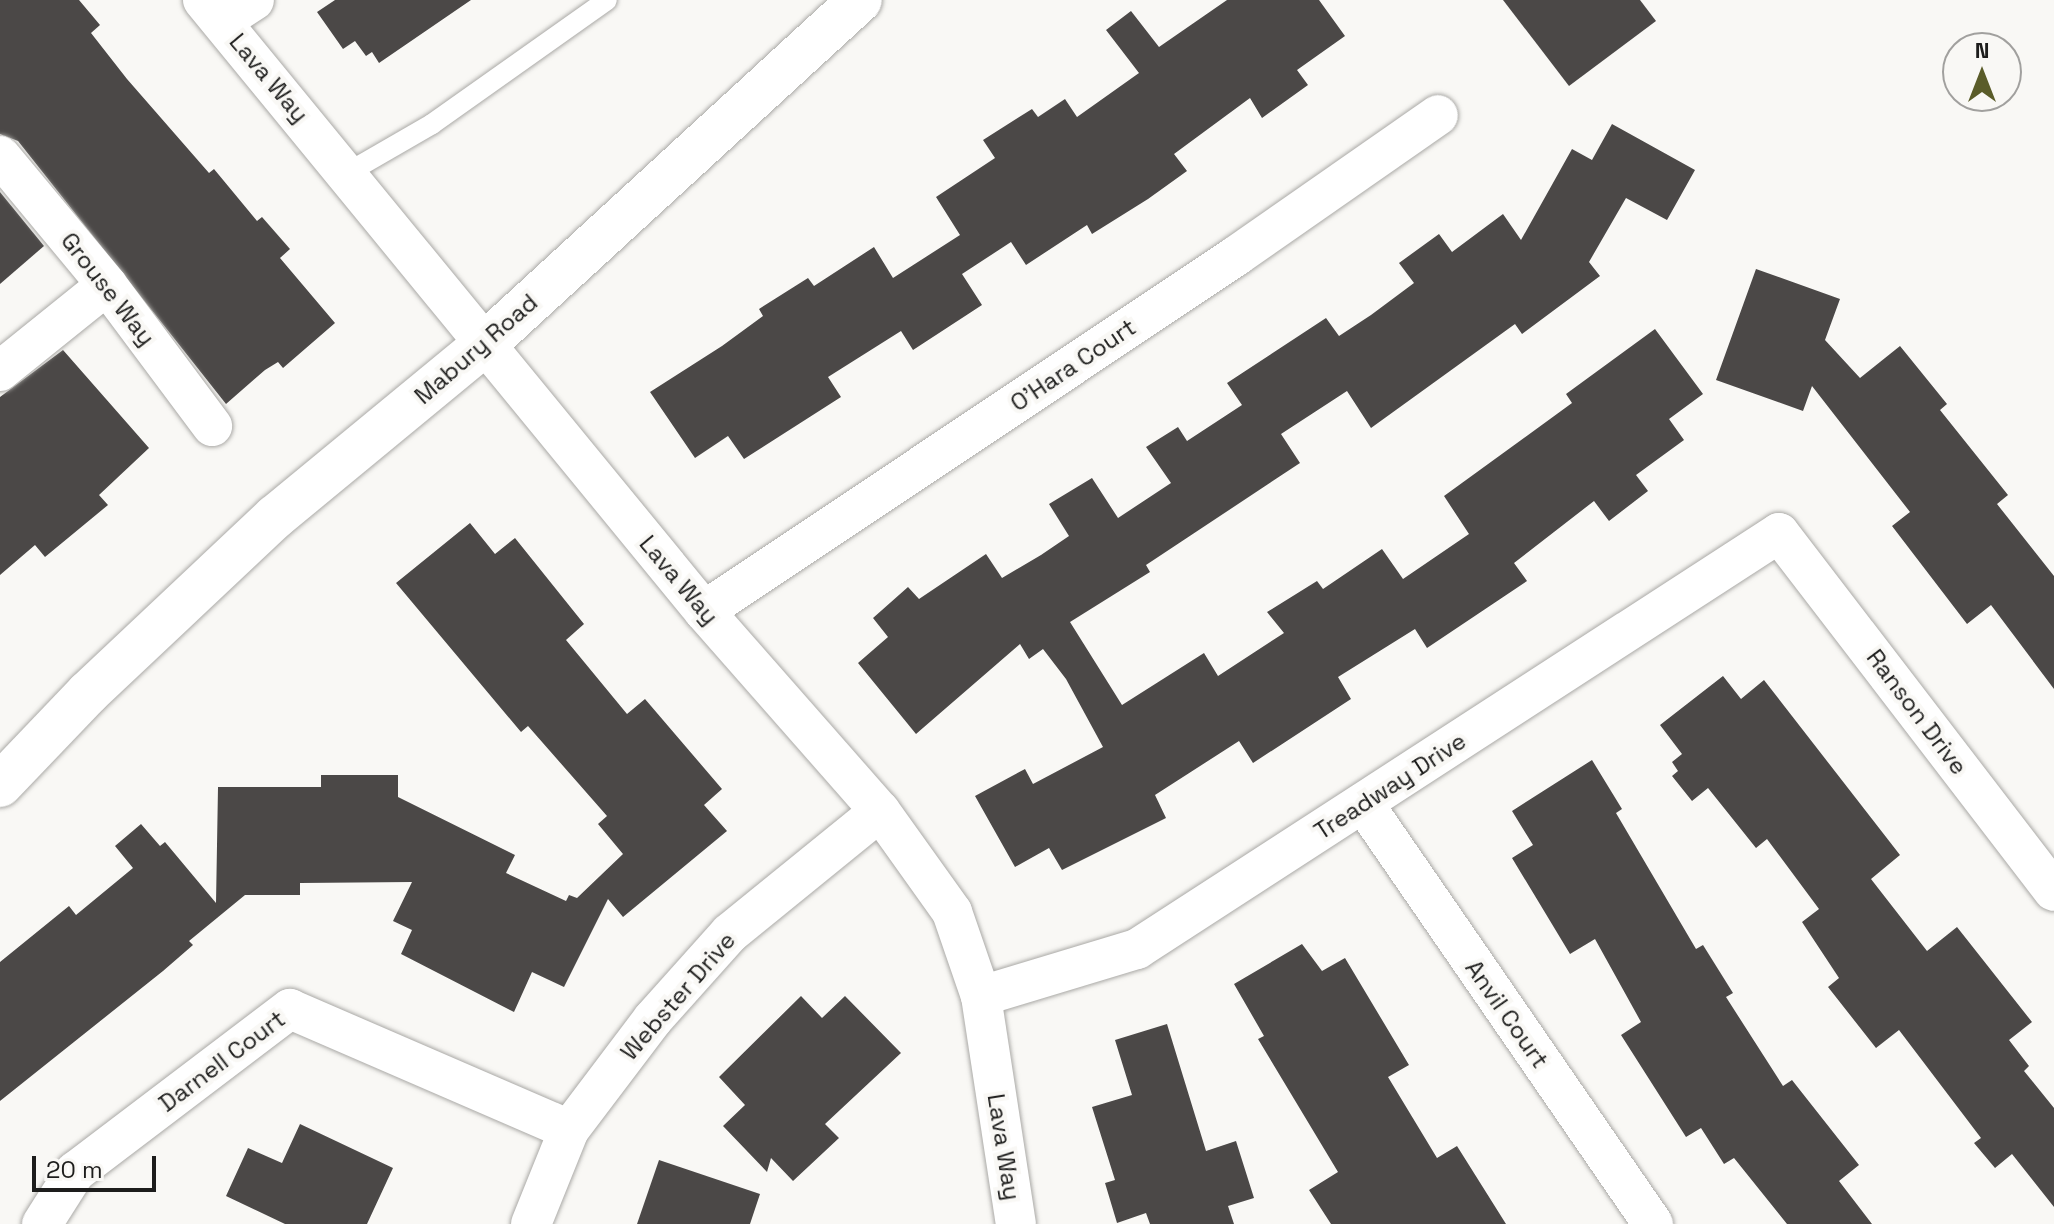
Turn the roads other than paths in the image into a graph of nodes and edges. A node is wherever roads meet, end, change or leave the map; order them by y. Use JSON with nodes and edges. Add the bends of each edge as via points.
{"nodes":[{"id":1,"x":607,"y":0,"type":"edge"},
{"id":2,"x":860,"y":0,"type":"edge"},
{"id":3,"x":226,"y":7,"type":"edge"},
{"id":4,"x":1438,"y":115,"type":"dead end"},
{"id":5,"x":0,"y":156,"type":"edge"},
{"id":6,"x":349,"y":172,"type":"junction"},
{"id":7,"x":107,"y":285,"type":"junction"},
{"id":8,"x":484,"y":345,"type":"junction"},
{"id":9,"x":0,"y":371,"type":"edge"},
{"id":10,"x":212,"y":426,"type":"dead end"},
{"id":11,"x":1779,"y":533,"type":"joint"},
{"id":12,"x":704,"y":611,"type":"junction"},
{"id":13,"x":88,"y":693,"type":"junction"},
{"id":14,"x":0,"y":745,"type":"edge"},
{"id":15,"x":0,"y":785,"type":"edge"},
{"id":16,"x":1363,"y":803,"type":"junction"},
{"id":17,"x":880,"y":811,"type":"junction"},
{"id":18,"x":2054,"y":891,"type":"edge"},
{"id":19,"x":981,"y":996,"type":"junction"},
{"id":20,"x":569,"y":1130,"type":"junction"},
{"id":21,"x":42,"y":1224,"type":"edge"},
{"id":22,"x":531,"y":1224,"type":"edge"},
{"id":23,"x":1016,"y":1224,"type":"edge"},
{"id":24,"x":1653,"y":1224,"type":"edge"}],
"edges":[{"from":1,"to":6,"type":"lane","via":[[432,124]]},
{"from":2,"to":8,"type":"main road","name":"Mabury Road"},
{"from":3,"to":6,"type":"street","name":"Lava Way"},
{"from":4,"to":12,"type":"street","name":"O'Hara Court"},
{"from":5,"to":7,"type":"street","name":"Grouse Way"},
{"from":6,"to":8,"type":"street","name":"Lava Way"},
{"from":7,"to":9,"type":"street"},
{"from":7,"to":10,"type":"street","name":"Grouse Way"},
{"from":8,"to":12,"type":"street","name":"Lava Way"},
{"from":8,"to":13,"type":"main road","name":"Mabury Road","via":[[275,517]]},
{"from":11,"to":16,"type":"street","name":"Treadway Drive"},
{"from":11,"to":18,"type":"street","name":"Ranson Drive"},
{"from":12,"to":17,"type":"street","name":"Lava Way"},
{"from":13,"to":14,"type":"main road","name":"Mabury Road"},
{"from":13,"to":15,"type":"main road","name":"Mabury Road"},
{"from":16,"to":19,"type":"street","name":"Treadway Drive","via":[[1137,949]]},
{"from":16,"to":24,"type":"street","name":"Anvil Court"},
{"from":17,"to":19,"type":"street","name":"Lava Way","via":[[952,912]]},
{"from":17,"to":20,"type":"street","name":"Webster Drive","via":[[730,933],[653,1019]]},
{"from":19,"to":23,"type":"street","name":"Lava Way"},
{"from":20,"to":21,"type":"street","name":"Darnell Court","via":[[290,1009],[75,1172]]},
{"from":20,"to":22,"type":"street","name":"Webster Drive"}]}
